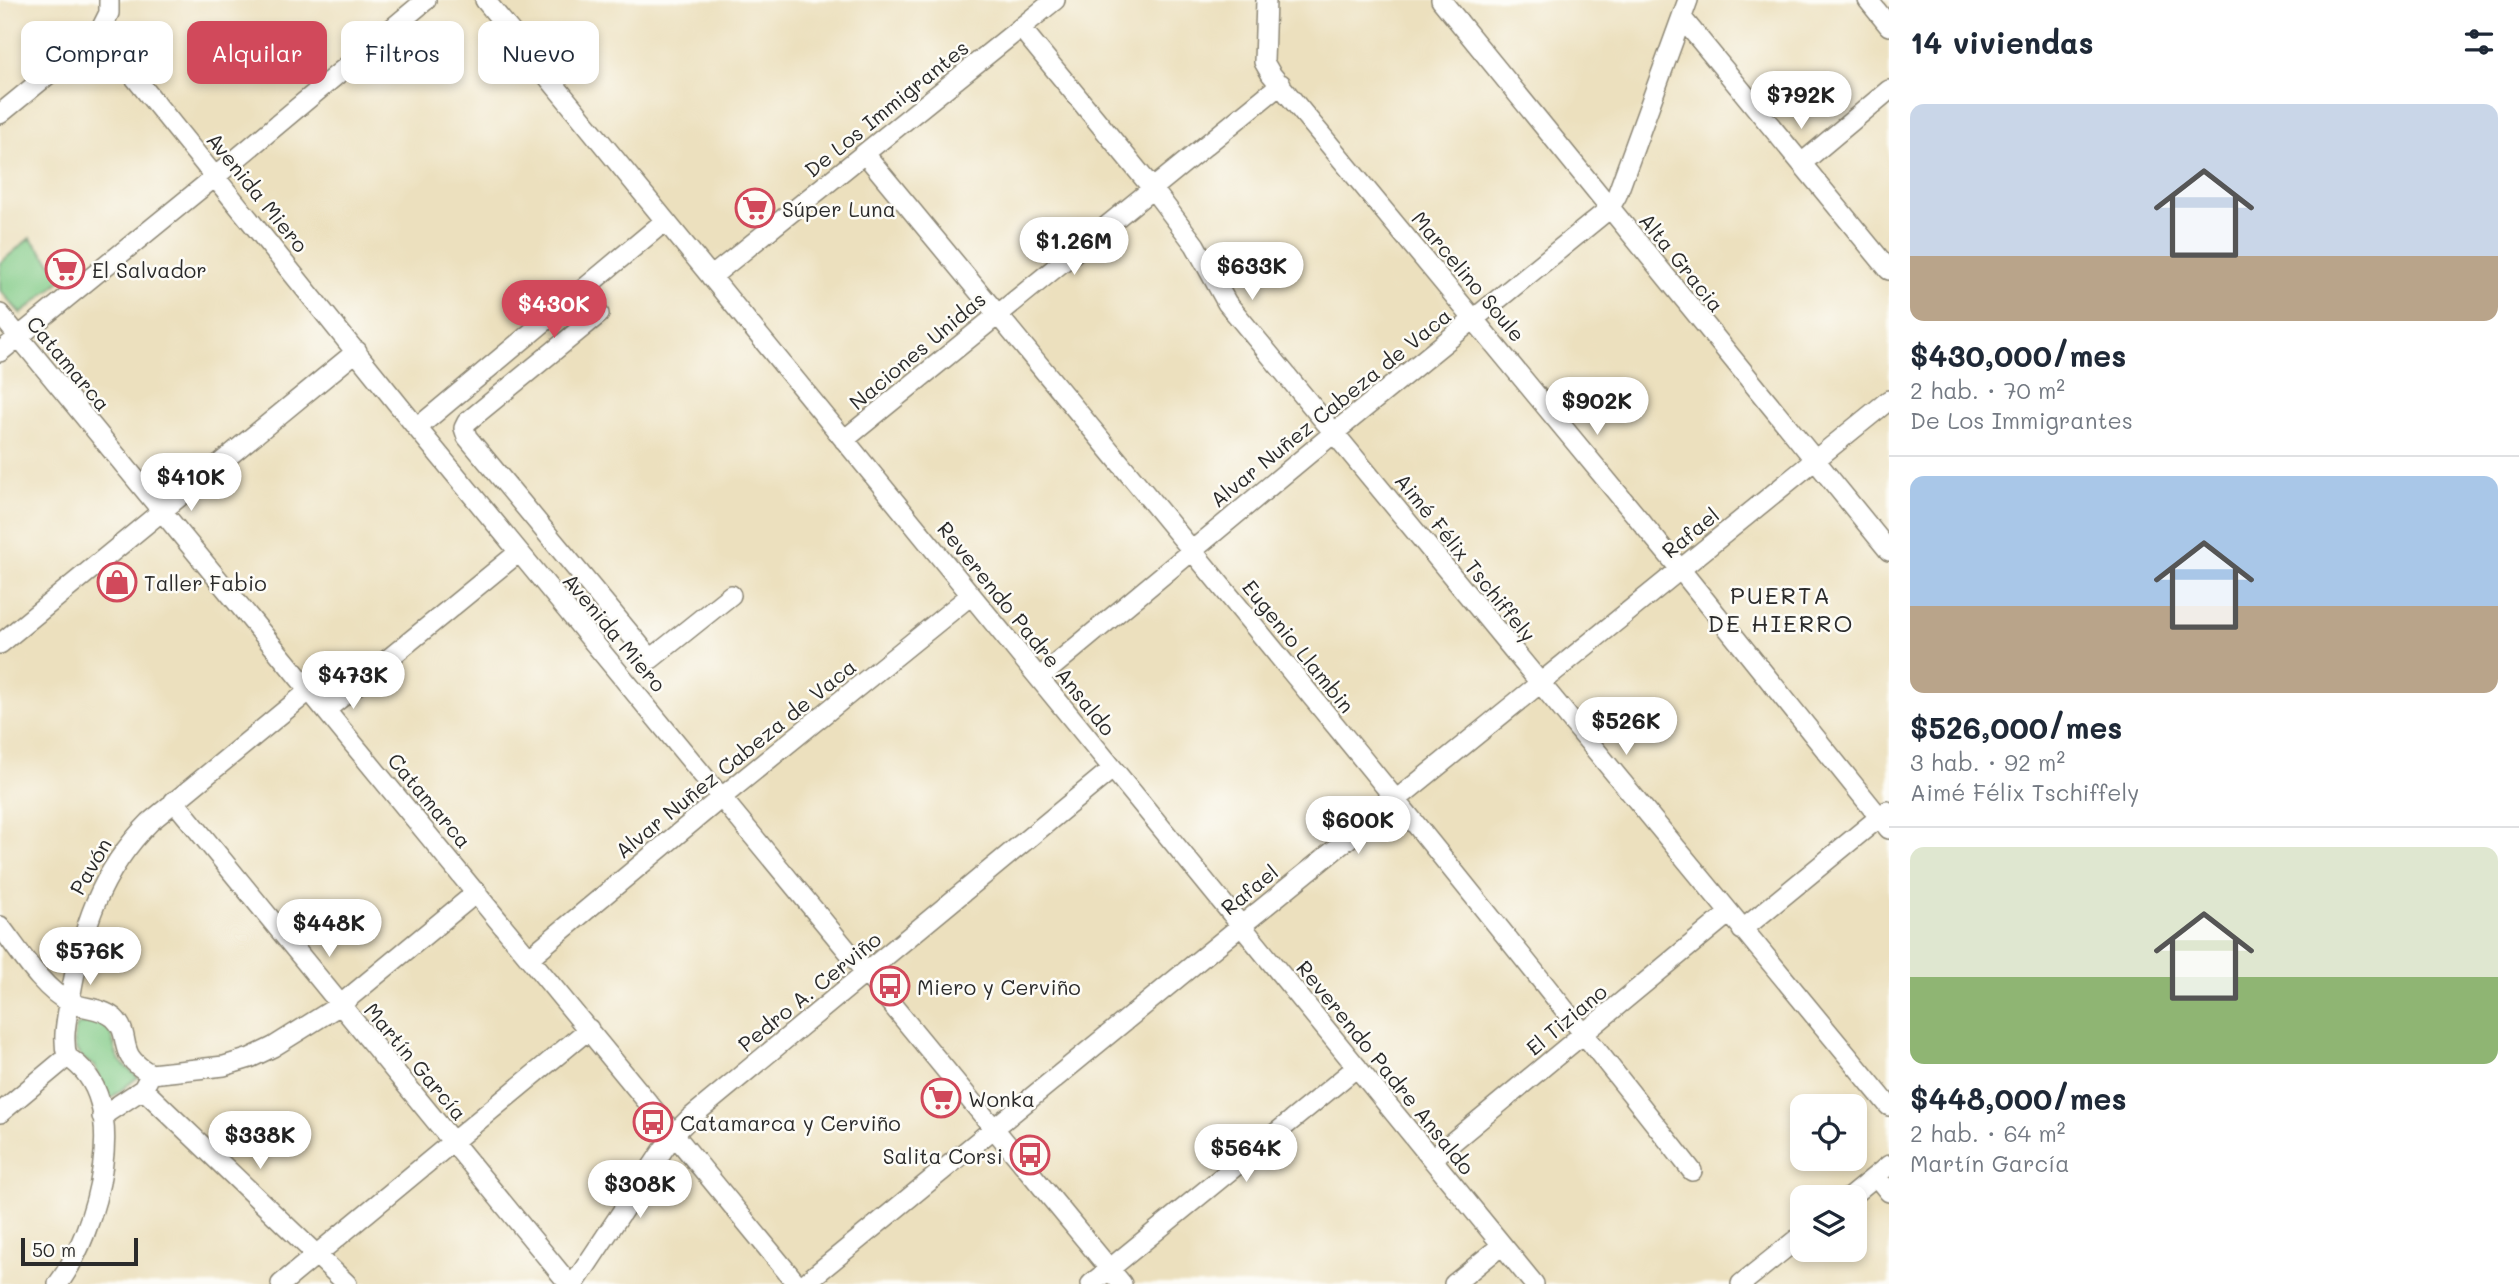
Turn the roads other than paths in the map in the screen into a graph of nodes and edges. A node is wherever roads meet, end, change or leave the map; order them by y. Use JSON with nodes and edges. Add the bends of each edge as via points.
{"nodes":[{"id":1,"x":109,"y":0,"type":"edge"},
{"id":2,"x":426,"y":0,"type":"edge"},
{"id":3,"x":485,"y":0,"type":"edge"},
{"id":4,"x":1055,"y":0,"type":"edge"},
{"id":5,"x":1266,"y":0,"type":"edge"},
{"id":6,"x":1441,"y":0,"type":"edge"},
{"id":7,"x":1868,"y":0,"type":"edge"},
{"id":8,"x":1685,"y":9,"type":"edge"},
{"id":9,"x":105,"y":21,"type":"edge"},
{"id":10,"x":1889,"y":26,"type":"edge"},
{"id":11,"x":1021,"y":28,"type":"junction"},
{"id":12,"x":37,"y":84,"type":"edge"},
{"id":13,"x":141,"y":84,"type":"edge"},
{"id":14,"x":1281,"y":84,"type":"junction"},
{"id":15,"x":1889,"y":90,"type":"edge"},
{"id":16,"x":0,"y":114,"type":"edge"},
{"id":17,"x":865,"y":154,"type":"junction"},
{"id":18,"x":1801,"y":163,"type":"junction"},
{"id":19,"x":216,"y":176,"type":"junction"},
{"id":20,"x":1152,"y":188,"type":"junction"},
{"id":21,"x":1609,"y":209,"type":"junction"},
{"id":22,"x":665,"y":221,"type":"junction"},
{"id":23,"x":1889,"y":270,"type":"edge"},
{"id":24,"x":711,"y":277,"type":"junction"},
{"id":25,"x":997,"y":313,"type":"junction"},
{"id":26,"x":0,"y":314,"type":"edge"},
{"id":27,"x":599,"y":314,"type":"dead end"},
{"id":28,"x":1474,"y":318,"type":"junction"},
{"id":29,"x":18,"y":337,"type":"junction"},
{"id":30,"x":356,"y":351,"type":"junction"},
{"id":31,"x":0,"y":352,"type":"edge"},
{"id":32,"x":1889,"y":400,"type":"edge"},
{"id":33,"x":417,"y":428,"type":"junction"},
{"id":34,"x":1335,"y":432,"type":"junction"},
{"id":35,"x":844,"y":440,"type":"junction"},
{"id":36,"x":1815,"y":460,"type":"junction"},
{"id":37,"x":162,"y":511,"type":"junction"},
{"id":38,"x":1191,"y":551,"type":"junction"},
{"id":39,"x":1889,"y":551,"type":"edge"},
{"id":40,"x":519,"y":552,"type":"junction"},
{"id":41,"x":572,"y":562,"type":"junction"},
{"id":42,"x":1680,"y":569,"type":"junction"},
{"id":43,"x":545,"y":583,"type":"junction"},
{"id":44,"x":971,"y":595,"type":"junction"},
{"id":45,"x":731,"y":596,"type":"dead end"},
{"id":46,"x":0,"y":644,"type":"edge"},
{"id":47,"x":1039,"y":678,"type":"junction"},
{"id":48,"x":1540,"y":684,"type":"junction"},
{"id":49,"x":310,"y":690,"type":"junction"},
{"id":50,"x":326,"y":710,"type":"junction"},
{"id":51,"x":1112,"y":769,"type":"junction"},
{"id":52,"x":722,"y":797,"type":"junction"},
{"id":53,"x":1395,"y":800,"type":"junction"},
{"id":54,"x":174,"y":801,"type":"junction"},
{"id":55,"x":1886,"y":819,"type":"edge"},
{"id":56,"x":477,"y":892,"type":"junction"},
{"id":57,"x":1728,"y":914,"type":"junction"},
{"id":58,"x":1242,"y":925,"type":"junction"},
{"id":59,"x":0,"y":926,"type":"edge"},
{"id":60,"x":1741,"y":930,"type":"junction"},
{"id":61,"x":530,"y":957,"type":"junction"},
{"id":62,"x":865,"y":975,"type":"junction"},
{"id":63,"x":69,"y":1003,"type":"junction"},
{"id":64,"x":340,"y":1005,"type":"junction"},
{"id":65,"x":589,"y":1029,"type":"junction"},
{"id":66,"x":1584,"y":1033,"type":"junction"},
{"id":67,"x":67,"y":1057,"type":"junction"},
{"id":68,"x":1357,"y":1067,"type":"junction"},
{"id":69,"x":147,"y":1081,"type":"junction"},
{"id":70,"x":1889,"y":1106,"type":"edge"},
{"id":71,"x":0,"y":1113,"type":"edge"},
{"id":72,"x":103,"y":1116,"type":"junction"},
{"id":73,"x":994,"y":1128,"type":"junction"},
{"id":74,"x":675,"y":1133,"type":"junction"},
{"id":75,"x":453,"y":1142,"type":"junction"},
{"id":76,"x":1432,"y":1159,"type":"junction"},
{"id":77,"x":1882,"y":1170,"type":"edge"},
{"id":78,"x":1692,"y":1171,"type":"dead end"},
{"id":79,"x":1864,"y":1185,"type":"edge"},
{"id":80,"x":1889,"y":1192,"type":"edge"},
{"id":81,"x":1502,"y":1245,"type":"junction"},
{"id":82,"x":1790,"y":1245,"type":"edge"},
{"id":83,"x":316,"y":1254,"type":"junction"},
{"id":84,"x":1116,"y":1276,"type":"edge"},
{"id":85,"x":58,"y":1284,"type":"edge"},
{"id":86,"x":281,"y":1284,"type":"edge"},
{"id":87,"x":347,"y":1284,"type":"edge"},
{"id":88,"x":571,"y":1284,"type":"edge"},
{"id":89,"x":797,"y":1284,"type":"edge"},
{"id":90,"x":804,"y":1284,"type":"edge"},
{"id":91,"x":1091,"y":1284,"type":"edge"},
{"id":92,"x":1454,"y":1284,"type":"edge"},
{"id":93,"x":1534,"y":1284,"type":"edge"},
{"id":94,"x":1741,"y":1284,"type":"edge"}],
"edges":[{"from":1,"to":9,"type":"street"},
{"from":2,"to":19,"type":"street"},
{"from":3,"to":22,"type":"street","name":"Reverendo Padre Ansaldo"},
{"from":4,"to":11,"type":"street","name":"De Los Immigrantes"},
{"from":5,"to":14,"type":"street","name":"Marcelino Soule","via":[[1264,62]]},
{"from":6,"to":21,"type":"street","name":"Alta Gracia"},
{"from":7,"to":10,"type":"street"},
{"from":8,"to":18,"type":"street"},
{"from":8,"to":21,"type":"street","name":"Alvar Nuñez Cabeza de Vaca"},
{"from":11,"to":17,"type":"street","name":"De Los Immigrantes"},
{"from":11,"to":20,"type":"street","name":"Aimé Félix Tschiffely"},
{"from":12,"to":16,"type":"street"},
{"from":13,"to":19,"type":"street","name":"Avenida Miero"},
{"from":14,"to":20,"type":"street","name":"Naciones Unidas"},
{"from":14,"to":28,"type":"street","name":"Marcelino Soule"},
{"from":15,"to":18,"type":"street"},
{"from":17,"to":24,"type":"street","name":"De Los Immigrantes"},
{"from":17,"to":25,"type":"street","name":"Eugenio Llambin"},
{"from":18,"to":23,"type":"street"},
{"from":19,"to":29,"type":"street"},
{"from":19,"to":30,"type":"street","name":"Avenida Miero"},
{"from":20,"to":25,"type":"street","name":"Naciones Unidas"},
{"from":20,"to":34,"type":"street","name":"Aimé Félix Tschiffely","via":[[1195,245],[1227,303]]},
{"from":21,"to":28,"type":"street","name":"Alvar Nuñez Cabeza de Vaca"},
{"from":21,"to":36,"type":"street","name":"Alta Gracia"},
{"from":22,"to":24,"type":"street","name":"Reverendo Padre Ansaldo"},
{"from":22,"to":33,"type":"street"},
{"from":24,"to":35,"type":"street","name":"Reverendo Padre Ansaldo"},
{"from":25,"to":35,"type":"street","name":"Naciones Unidas"},
{"from":25,"to":38,"type":"street","name":"Eugenio Llambin"},
{"from":26,"to":29,"type":"street","name":"Catamarca"},
{"from":27,"to":41,"type":"street","via":[[464,428]]},
{"from":28,"to":34,"type":"street","name":"Alvar Nuñez Cabeza de Vaca"},
{"from":28,"to":42,"type":"street","name":"Marcelino Soule"},
{"from":29,"to":31,"type":"street"},
{"from":29,"to":37,"type":"street","name":"Catamarca"},
{"from":30,"to":33,"type":"street","name":"Avenida Miero"},
{"from":30,"to":37,"type":"street"},
{"from":32,"to":36,"type":"street","name":"Rafael"},
{"from":33,"to":40,"type":"street","name":"Avenida Miero"},
{"from":34,"to":38,"type":"street","name":"Alvar Nuñez Cabeza de Vaca"},
{"from":34,"to":48,"type":"street","name":"Aimé Félix Tschiffely"},
{"from":35,"to":44,"type":"street","name":"Reverendo Padre Ansaldo"},
{"from":36,"to":39,"type":"street","name":"Alta Gracia"},
{"from":36,"to":42,"type":"street","name":"Rafael"},
{"from":37,"to":46,"type":"street"},
{"from":37,"to":49,"type":"street","name":"Catamarca"},
{"from":38,"to":47,"type":"street","name":"Alvar Nuñez Cabeza de Vaca"},
{"from":38,"to":53,"type":"street","name":"Eugenio Llambin"},
{"from":40,"to":43,"type":"street","name":"Avenida Miero"},
{"from":40,"to":50,"type":"street"},
{"from":41,"to":43,"type":"street"},
{"from":41,"to":45,"type":"street","via":[[651,659]]},
{"from":42,"to":48,"type":"street","name":"Rafael"},
{"from":42,"to":55,"type":"street","name":"Marcelino Soule"},
{"from":43,"to":52,"type":"street","name":"Avenida Miero"},
{"from":44,"to":47,"type":"street","name":"Reverendo Padre Ansaldo"},
{"from":44,"to":52,"type":"street","name":"Alvar Nuñez Cabeza de Vaca"},
{"from":47,"to":51,"type":"street","name":"Reverendo Padre Ansaldo"},
{"from":48,"to":53,"type":"street","name":"Rafael"},
{"from":48,"to":57,"type":"street","name":"Aimé Félix Tschiffely"},
{"from":49,"to":50,"type":"street","name":"Catamarca"},
{"from":49,"to":54,"type":"street","name":"Pavón"},
{"from":50,"to":56,"type":"street","name":"Catamarca"},
{"from":51,"to":58,"type":"street","name":"Reverendo Padre Ansaldo"},
{"from":51,"to":62,"type":"street","name":"Pedro A. Cerviño"},
{"from":52,"to":61,"type":"street","name":"Alvar Nuñez Cabeza de Vaca"},
{"from":52,"to":62,"type":"street","name":"Avenida Miero"},
{"from":53,"to":58,"type":"street","name":"Rafael"},
{"from":53,"to":66,"type":"street","name":"Eugenio Llambin"},
{"from":54,"to":63,"type":"street","name":"Pavón","via":[[131,841],[111,870],[89,914]]},
{"from":54,"to":64,"type":"street","name":"Martín García"},
{"from":55,"to":60,"type":"street"},
{"from":56,"to":61,"type":"street","name":"Catamarca"},
{"from":56,"to":64,"type":"street"},
{"from":57,"to":60,"type":"street","name":"Aimé Félix Tschiffely"},
{"from":57,"to":66,"type":"street","name":"El Tiziano"},
{"from":58,"to":68,"type":"street","name":"Reverendo Padre Ansaldo"},
{"from":58,"to":73,"type":"street","name":"Rafael"},
{"from":59,"to":63,"type":"street","via":[[53,992]]},
{"from":60,"to":70,"type":"street","name":"Aimé Félix Tschiffely"},
{"from":61,"to":65,"type":"street","name":"Catamarca"},
{"from":62,"to":73,"type":"street","name":"Avenida Miero"},
{"from":62,"to":74,"type":"street","name":"Pedro A. Cerviño"},
{"from":63,"to":67,"type":"street","name":"Pavón","via":[[64,1037]]},
{"from":63,"to":69,"type":"street","via":[[113,1017],[121,1028],[128,1056]]},
{"from":64,"to":69,"type":"street","via":[[250,1058]]},
{"from":64,"to":75,"type":"street","name":"Martín García"},
{"from":65,"to":74,"type":"street","name":"Catamarca"},
{"from":65,"to":75,"type":"street"},
{"from":66,"to":76,"type":"street","name":"El Tiziano"},
{"from":66,"to":78,"type":"street","name":"Eugenio Llambin"},
{"from":67,"to":71,"type":"street"},
{"from":67,"to":72,"type":"street","via":[[86,1071]]},
{"from":68,"to":76,"type":"street","name":"Reverendo Padre Ansaldo"},
{"from":68,"to":84,"type":"street"},
{"from":69,"to":72,"type":"street"},
{"from":69,"to":83,"type":"street"},
{"from":72,"to":85,"type":"street","via":[[104,1161],[97,1199],[85,1237]]},
{"from":73,"to":84,"type":"street","name":"Avenida Miero"},
{"from":73,"to":90,"type":"street","name":"Rafael"},
{"from":74,"to":88,"type":"street","name":"Pedro A. Cerviño"},
{"from":74,"to":89,"type":"street","name":"Catamarca"},
{"from":75,"to":83,"type":"street"},
{"from":75,"to":88,"type":"street","name":"Martín García"},
{"from":76,"to":81,"type":"street","name":"Reverendo Padre Ansaldo"},
{"from":77,"to":79,"type":"street"},
{"from":77,"to":80,"type":"street"},
{"from":81,"to":92,"type":"street"},
{"from":81,"to":93,"type":"street","name":"Reverendo Padre Ansaldo"},
{"from":82,"to":94,"type":"street"},
{"from":83,"to":86,"type":"street"},
{"from":83,"to":87,"type":"street"},
{"from":84,"to":91,"type":"street"}]}
